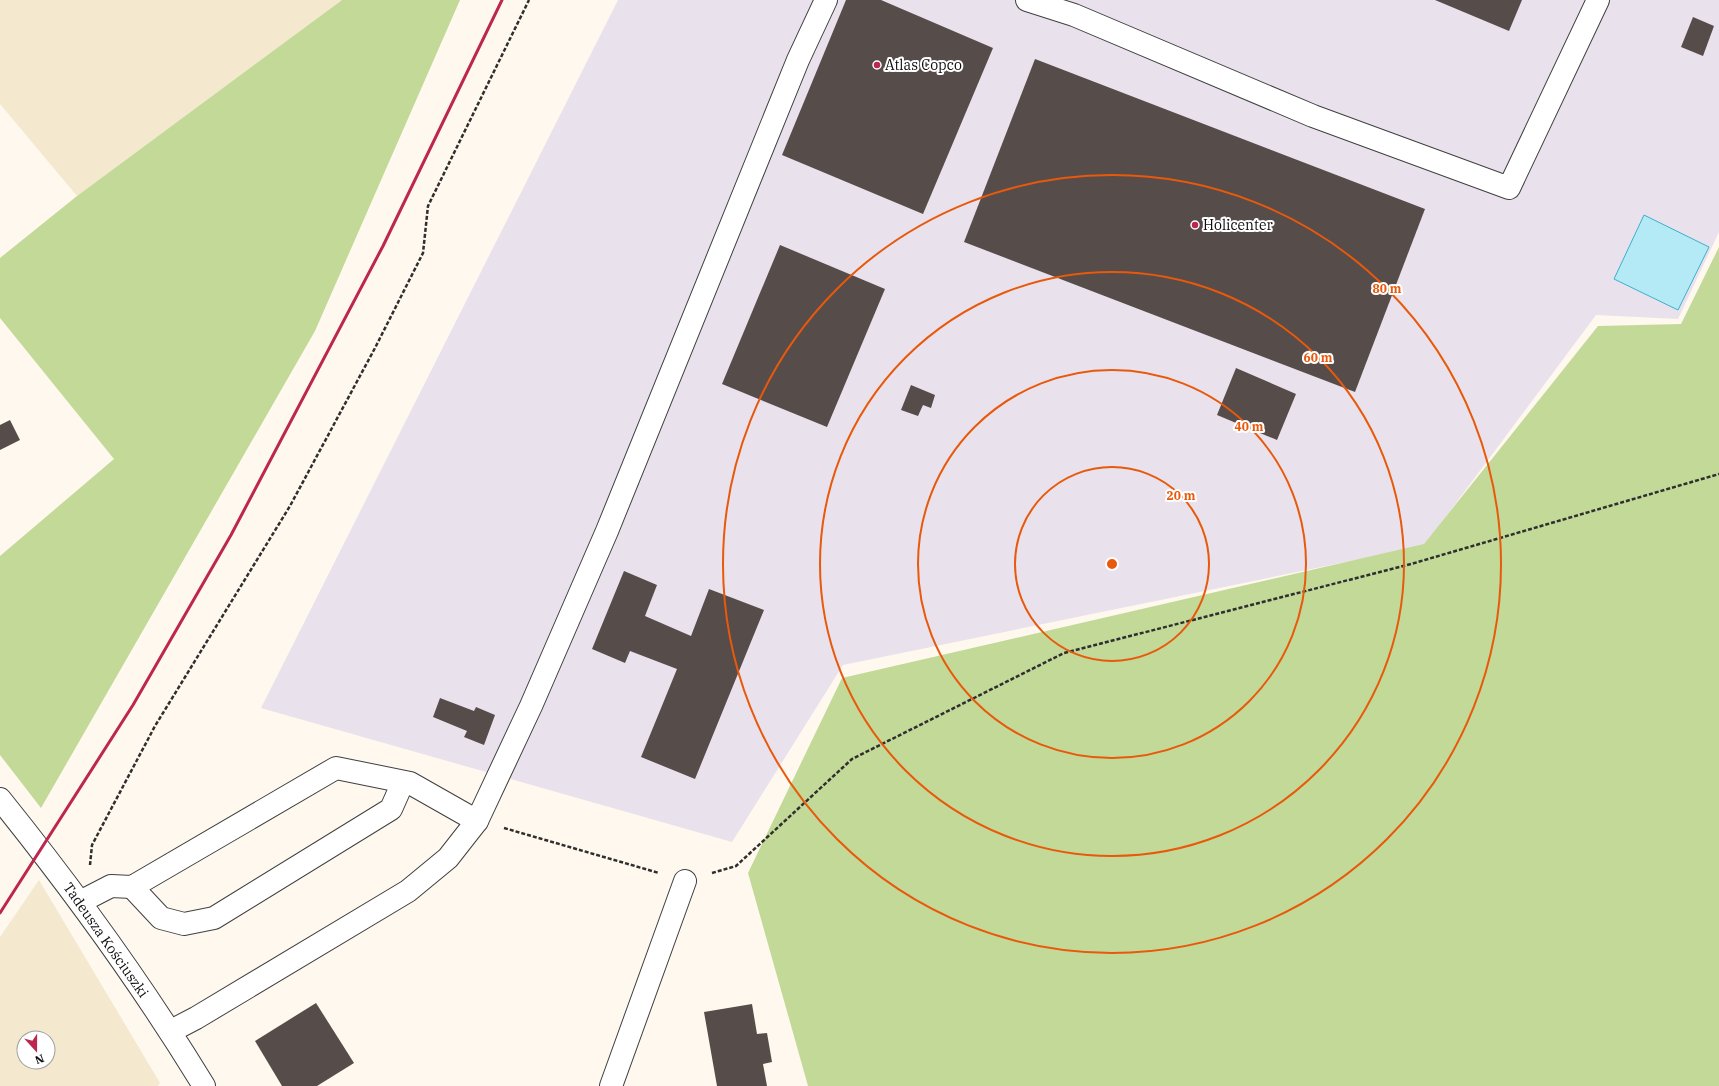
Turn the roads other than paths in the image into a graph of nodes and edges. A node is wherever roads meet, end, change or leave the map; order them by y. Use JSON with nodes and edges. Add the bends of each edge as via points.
{"nodes":[{"id":1,"x":826,"y":0,"type":"edge"},
{"id":2,"x":1027,"y":0,"type":"edge"},
{"id":3,"x":1598,"y":0,"type":"edge"},
{"id":4,"x":403,"y":782,"type":"junction"},
{"id":5,"x":0,"y":799,"type":"edge"},
{"id":6,"x":477,"y":820,"type":"junction"},
{"id":7,"x":685,"y":881,"type":"road end"},
{"id":8,"x":132,"y":887,"type":"junction"},
{"id":9,"x":80,"y":902,"type":"junction"},
{"id":10,"x":170,"y":1031,"type":"junction"},
{"id":11,"x":204,"y":1086,"type":"edge"},
{"id":12,"x":611,"y":1086,"type":"edge"}],
"edges":[{"from":1,"to":6,"type":"street","via":[[798,60],[604,538],[531,706]]},
{"from":2,"to":3,"type":"street","via":[[1074,15],[1313,116],[1509,188]]},
{"from":4,"to":6,"type":"street","via":[[410,783]]},
{"from":4,"to":8,"type":"street","via":[[336,768]]},
{"from":4,"to":8,"type":"street","via":[[391,809],[214,918],[184,924],[160,918]]},
{"from":5,"to":9,"type":"street","name":"Tadeusza Kościuszki"},
{"from":6,"to":10,"type":"street","via":[[448,858],[408,892]]},
{"from":7,"to":12,"type":"street"},
{"from":8,"to":9,"type":"street","via":[[111,886]]},
{"from":9,"to":10,"type":"street","name":"Tadeusza Kościuszki"},
{"from":10,"to":11,"type":"street","name":"Tadeusza Kościuszki"}]}
